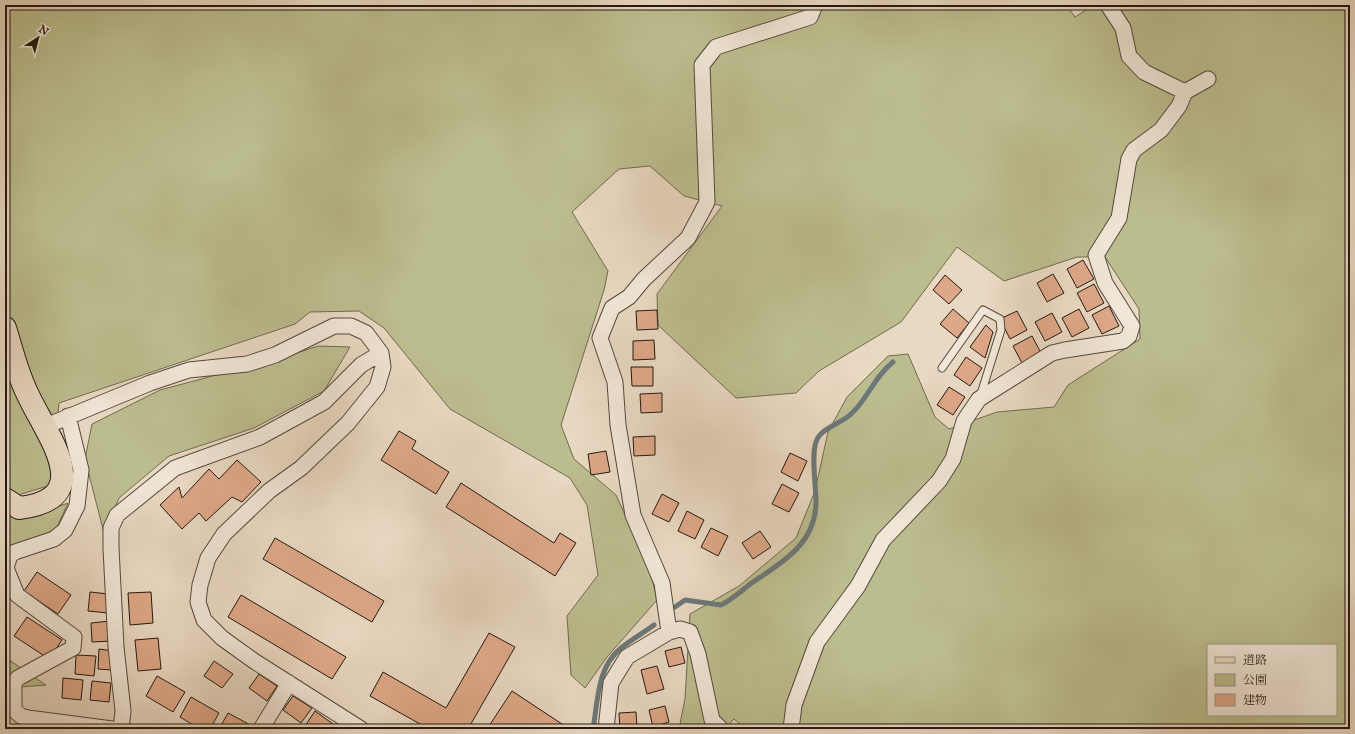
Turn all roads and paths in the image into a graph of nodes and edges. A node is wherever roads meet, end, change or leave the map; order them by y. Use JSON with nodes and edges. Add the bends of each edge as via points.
{"nodes":[{"id":1,"x":815,"y":5,"type":"edge"},
{"id":2,"x":1108,"y":5,"type":"edge"},
{"id":3,"x":1208,"y":79,"type":"dead end"},
{"id":4,"x":1185,"y":92,"type":"junction"},
{"id":5,"x":5,"y":328,"type":"edge"},
{"id":6,"x":381,"y":353,"type":"junction"},
{"id":7,"x":942,"y":368,"type":"dead end"},
{"id":8,"x":979,"y":399,"type":"junction"},
{"id":9,"x":68,"y":416,"type":"junction"},
{"id":10,"x":46,"y":426,"type":"junction"},
{"id":11,"x":5,"y":499,"type":"edge"},
{"id":12,"x":669,"y":632,"type":"junction"},
{"id":13,"x":289,"y":683,"type":"junction"},
{"id":14,"x":112,"y":729,"type":"edge"},
{"id":15,"x":121,"y":729,"type":"edge"},
{"id":16,"x":261,"y":729,"type":"edge"},
{"id":17,"x":361,"y":729,"type":"edge"},
{"id":18,"x":606,"y":729,"type":"edge"},
{"id":19,"x":722,"y":729,"type":"edge"},
{"id":20,"x":791,"y":729,"type":"edge"}],
"edges":[{"from":1,"to":12,"type":"street","via":[[810,17],[716,47],[702,65],[707,202],[688,238],[644,279],[629,297],[612,308],[600,338],[615,382],[618,426],[633,515],[662,583]]},
{"from":2,"to":4,"type":"street","via":[[1122,28],[1129,56],[1144,72]]},
{"from":3,"to":4,"type":"street"},
{"from":4,"to":8,"type":"street","via":[[1179,106],[1161,130],[1134,150],[1118,218],[1096,255],[1105,283],[1132,326],[1129,336],[1123,341],[1052,353]]},
{"from":5,"to":10,"type":"main road","via":[[24,387]]},
{"from":6,"to":9,"type":"street","via":[[366,333],[351,326],[334,326],[275,355],[247,364],[189,370]]},
{"from":6,"to":13,"type":"street","via":[[383,367],[377,387],[348,424],[301,468],[243,513],[224,534],[208,558],[200,585],[198,602],[204,620],[222,638]]},
{"from":6,"to":15,"type":"street","via":[[361,365],[324,402],[260,437],[175,468],[116,514],[111,528],[111,548],[116,647],[123,711]]},
{"from":7,"to":8,"type":"lane","via":[[983,310],[1000,319],[1001,330]]},
{"from":8,"to":20,"type":"street","via":[[964,421],[953,459],[939,481],[883,540],[858,586],[817,642],[794,705]]},
{"from":9,"to":10,"type":"street"},
{"from":9,"to":14,"type":"street","via":[[81,470],[77,506],[65,530],[54,540],[10,555],[6,568],[17,595],[74,637],[73,648],[18,678],[14,684],[14,710],[28,718]]},
{"from":10,"to":11,"type":"main road","via":[[63,465],[63,481],[53,497],[33,507],[19,508]]},
{"from":12,"to":18,"type":"street","via":[[626,657],[619,667],[611,683]]},
{"from":12,"to":19,"type":"street","via":[[680,629],[690,632],[698,654],[712,720]]},
{"from":13,"to":16,"type":"street"},
{"from":13,"to":17,"type":"street"}]}
